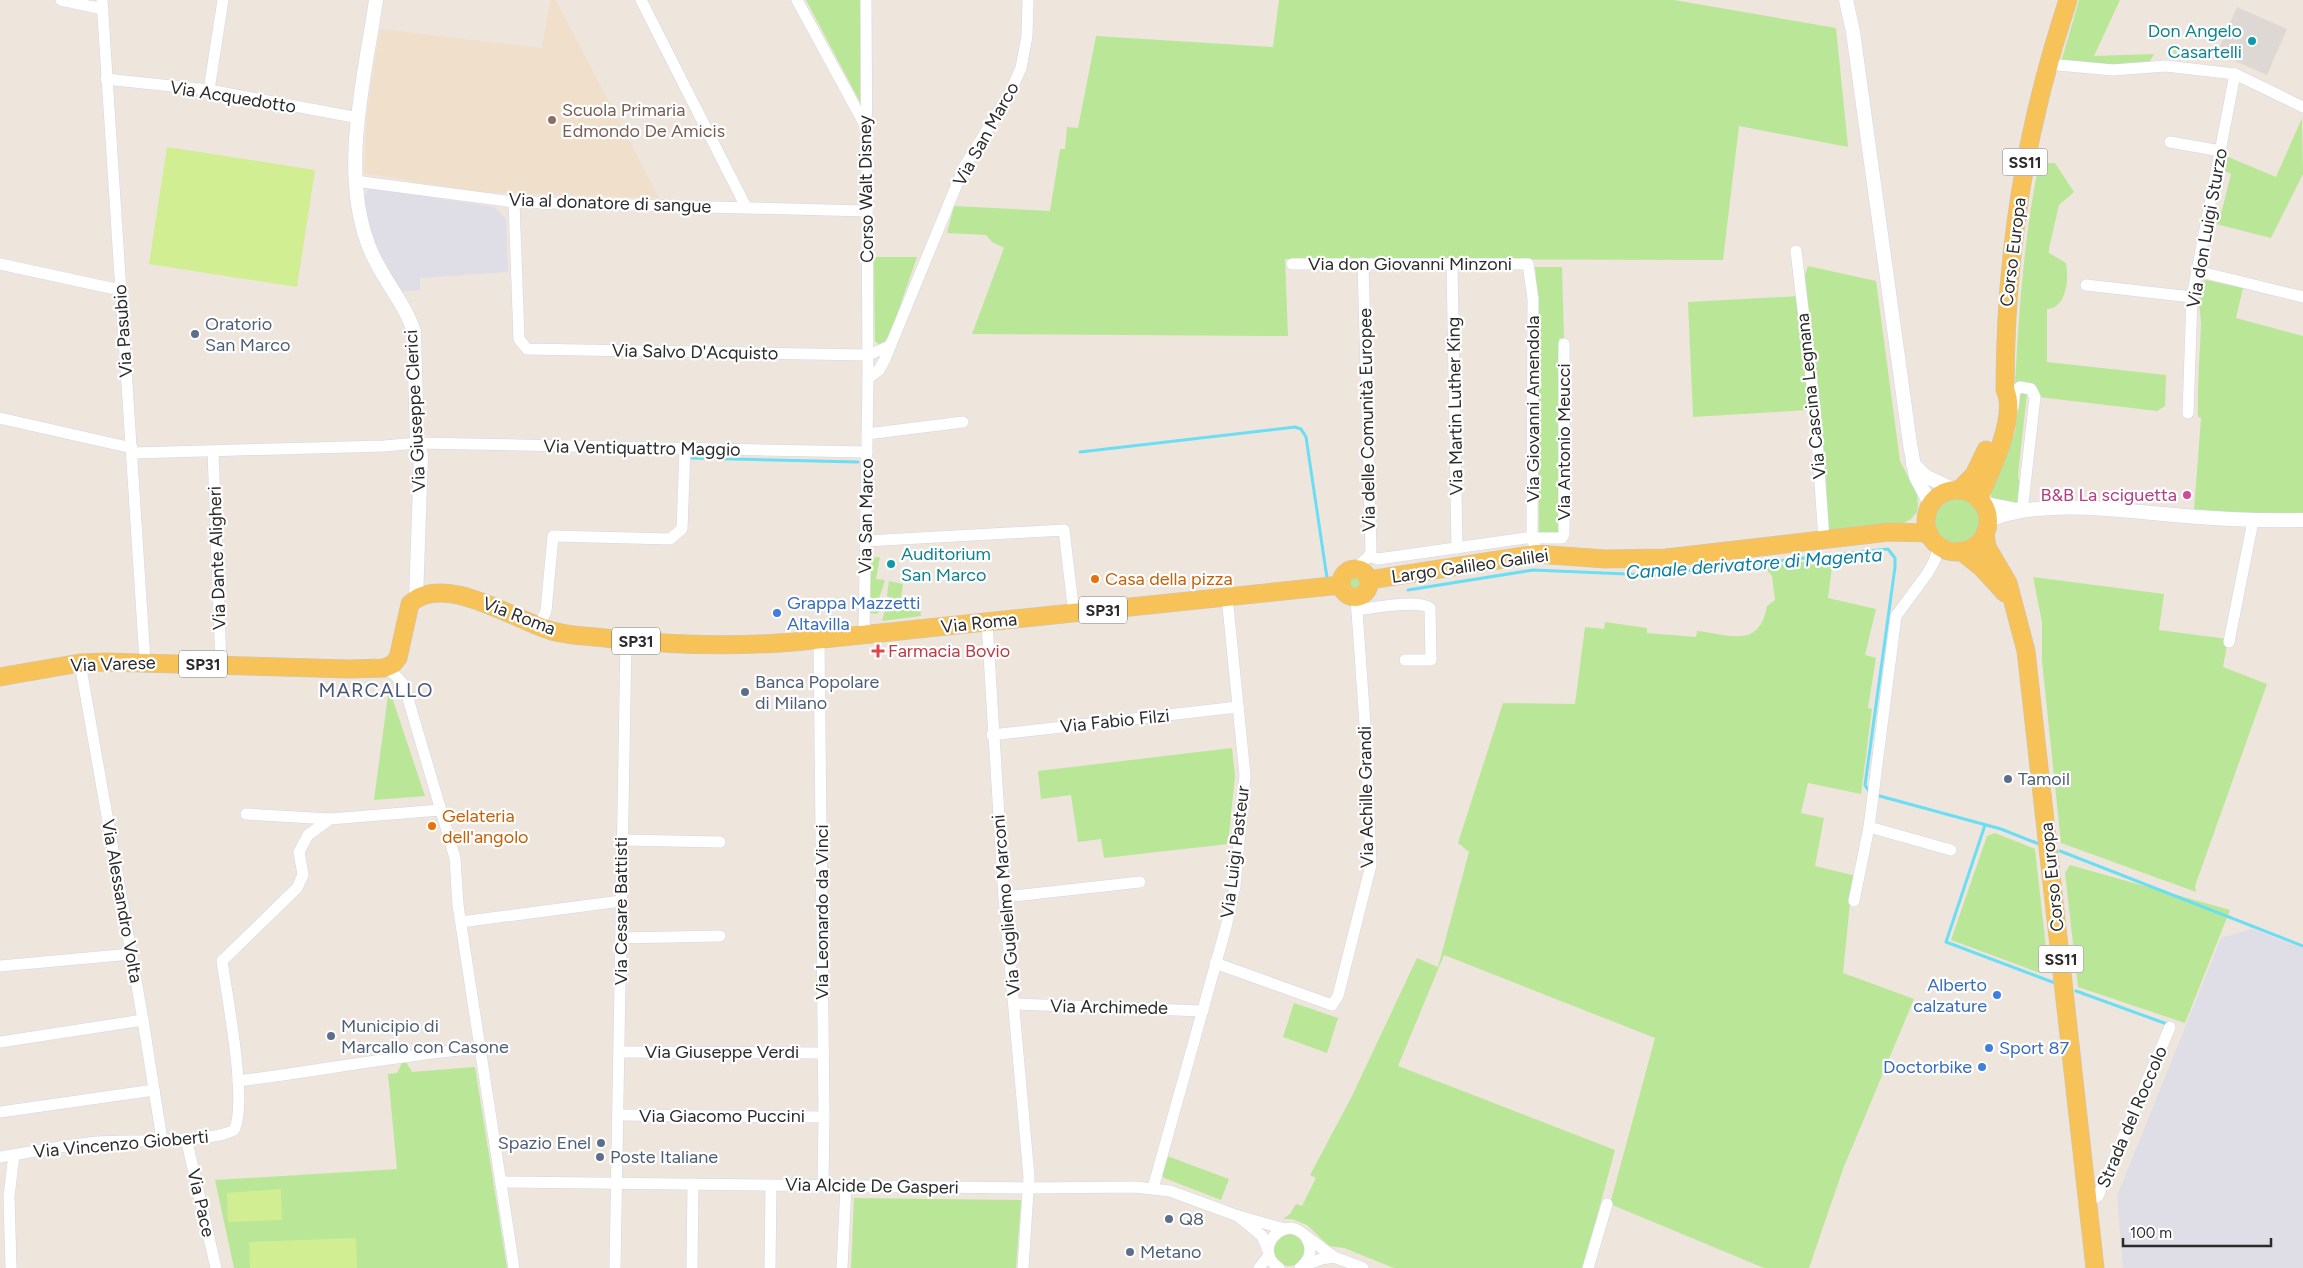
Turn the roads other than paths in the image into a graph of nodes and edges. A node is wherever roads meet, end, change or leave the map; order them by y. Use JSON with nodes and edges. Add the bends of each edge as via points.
{"nodes":[{"id":1,"x":61,"y":0,"type":"edge"},
{"id":2,"x":223,"y":0,"type":"edge"},
{"id":3,"x":376,"y":0,"type":"edge"},
{"id":4,"x":641,"y":0,"type":"edge"},
{"id":5,"x":797,"y":0,"type":"edge"},
{"id":6,"x":866,"y":0,"type":"edge"},
{"id":7,"x":1028,"y":0,"type":"edge"},
{"id":8,"x":1846,"y":0,"type":"edge"},
{"id":9,"x":2068,"y":0,"type":"edge"},
{"id":10,"x":103,"y":4,"type":"edge"},
{"id":11,"x":2047,"y":64,"type":"junction"},
{"id":12,"x":2235,"y":74,"type":"junction"},
{"id":13,"x":106,"y":79,"type":"junction"},
{"id":14,"x":209,"y":90,"type":"junction"},
{"id":15,"x":2303,"y":107,"type":"edge"},
{"id":16,"x":359,"y":118,"type":"junction"},
{"id":17,"x":866,"y":127,"type":"junction"},
{"id":18,"x":2170,"y":142,"type":"dead end"},
{"id":19,"x":2221,"y":151,"type":"junction"},
{"id":20,"x":355,"y":181,"type":"junction"},
{"id":21,"x":514,"y":202,"type":"junction"},
{"id":22,"x":746,"y":207,"type":"junction"},
{"id":23,"x":867,"y":212,"type":"junction"},
{"id":24,"x":1796,"y":251,"type":"dead end"},
{"id":25,"x":0,"y":264,"type":"edge"},
{"id":26,"x":1292,"y":264,"type":"dead end"},
{"id":27,"x":1363,"y":264,"type":"junction"},
{"id":28,"x":1452,"y":264,"type":"junction"},
{"id":29,"x":1528,"y":264,"type":"joint"},
{"id":30,"x":2197,"y":271,"type":"junction"},
{"id":31,"x":2086,"y":285,"type":"dead end"},
{"id":32,"x":120,"y":290,"type":"junction"},
{"id":33,"x":2192,"y":296,"type":"junction"},
{"id":34,"x":2303,"y":297,"type":"edge"},
{"id":35,"x":1564,"y":344,"type":"dead end"},
{"id":36,"x":890,"y":346,"type":"junction"},
{"id":37,"x":868,"y":355,"type":"junction"},
{"id":38,"x":868,"y":378,"type":"junction"},
{"id":39,"x":2005,"y":390,"type":"junction"},
{"id":40,"x":2188,"y":413,"type":"dead end"},
{"id":41,"x":0,"y":418,"type":"edge"},
{"id":42,"x":963,"y":422,"type":"dead end"},
{"id":43,"x":867,"y":434,"type":"junction"},
{"id":44,"x":417,"y":443,"type":"junction"},
{"id":45,"x":685,"y":449,"type":"junction"},
{"id":46,"x":132,"y":450,"type":"junction"},
{"id":47,"x":213,"y":451,"type":"junction"},
{"id":48,"x":867,"y":452,"type":"junction"},
{"id":49,"x":1913,"y":463,"type":"junction"},
{"id":50,"x":1992,"y":463,"type":"junction"},
{"id":51,"x":1957,"y":490,"type":"junction"},
{"id":52,"x":1980,"y":501,"type":"junction"},
{"id":53,"x":1930,"y":507,"type":"junction"},
{"id":54,"x":2022,"y":512,"type":"junction"},
{"id":55,"x":2303,"y":520,"type":"edge"},
{"id":56,"x":2253,"y":521,"type":"junction"},
{"id":57,"x":1986,"y":527,"type":"junction"},
{"id":58,"x":1889,"y":532,"type":"junction"},
{"id":59,"x":1933,"y":539,"type":"junction"},
{"id":60,"x":1824,"y":540,"type":"junction"},
{"id":61,"x":865,"y":541,"type":"junction"},
{"id":62,"x":1534,"y":546,"type":"junction"},
{"id":63,"x":1457,"y":548,"type":"junction"},
{"id":64,"x":1961,"y":552,"type":"junction"},
{"id":65,"x":1369,"y":556,"type":"junction"},
{"id":66,"x":1362,"y":575,"type":"junction"},
{"id":67,"x":1341,"y":585,"type":"junction"},
{"id":68,"x":1227,"y":597,"type":"junction"},
{"id":69,"x":416,"y":599,"type":"junction"},
{"id":70,"x":1357,"y":604,"type":"junction"},
{"id":71,"x":2016,"y":607,"type":"junction"},
{"id":72,"x":1074,"y":614,"type":"junction"},
{"id":73,"x":987,"y":623,"type":"junction"},
{"id":74,"x":539,"y":626,"type":"junction"},
{"id":75,"x":864,"y":634,"type":"junction"},
{"id":76,"x":819,"y":639,"type":"junction"},
{"id":77,"x":626,"y":640,"type":"junction"},
{"id":78,"x":2229,"y":642,"type":"dead end"},
{"id":79,"x":1405,"y":660,"type":"dead end"},
{"id":80,"x":145,"y":661,"type":"junction"},
{"id":81,"x":80,"y":663,"type":"junction"},
{"id":82,"x":221,"y":664,"type":"junction"},
{"id":83,"x":384,"y":668,"type":"junction"},
{"id":84,"x":0,"y":677,"type":"edge"},
{"id":85,"x":1238,"y":707,"type":"junction"},
{"id":86,"x":992,"y":735,"type":"junction"},
{"id":87,"x":440,"y":810,"type":"junction"},
{"id":88,"x":246,"y":814,"type":"dead end"},
{"id":89,"x":330,"y":818,"type":"junction"},
{"id":90,"x":1869,"y":827,"type":"junction"},
{"id":91,"x":622,"y":840,"type":"junction"},
{"id":92,"x":720,"y":842,"type":"dead end"},
{"id":93,"x":1951,"y":850,"type":"dead end"},
{"id":94,"x":1140,"y":882,"type":"dead end"},
{"id":95,"x":1004,"y":897,"type":"junction"},
{"id":96,"x":621,"y":901,"type":"junction"},
{"id":97,"x":1854,"y":901,"type":"dead end"},
{"id":98,"x":461,"y":922,"type":"junction"},
{"id":99,"x":720,"y":936,"type":"dead end"},
{"id":100,"x":621,"y":938,"type":"junction"},
{"id":101,"x":131,"y":954,"type":"junction"},
{"id":102,"x":1215,"y":963,"type":"junction"},
{"id":103,"x":0,"y":966,"type":"edge"},
{"id":104,"x":1014,"y":1004,"type":"junction"},
{"id":105,"x":1203,"y":1011,"type":"junction"},
{"id":106,"x":143,"y":1020,"type":"junction"},
{"id":107,"x":2170,"y":1027,"type":"dead end"},
{"id":108,"x":0,"y":1042,"type":"edge"},
{"id":109,"x":480,"y":1048,"type":"junction"},
{"id":110,"x":620,"y":1052,"type":"junction"},
{"id":111,"x":824,"y":1053,"type":"junction"},
{"id":112,"x":238,"y":1081,"type":"junction"},
{"id":113,"x":154,"y":1090,"type":"junction"},
{"id":114,"x":0,"y":1112,"type":"edge"},
{"id":115,"x":619,"y":1115,"type":"junction"},
{"id":116,"x":824,"y":1117,"type":"junction"},
{"id":117,"x":186,"y":1138,"type":"junction"},
{"id":118,"x":162,"y":1140,"type":"junction"},
{"id":119,"x":14,"y":1155,"type":"junction"},
{"id":120,"x":0,"y":1157,"type":"edge"},
{"id":121,"x":502,"y":1182,"type":"junction"},
{"id":122,"x":616,"y":1182,"type":"junction"},
{"id":123,"x":693,"y":1184,"type":"junction"},
{"id":124,"x":771,"y":1185,"type":"junction"},
{"id":125,"x":823,"y":1186,"type":"junction"},
{"id":126,"x":846,"y":1186,"type":"junction"},
{"id":127,"x":1029,"y":1188,"type":"junction"},
{"id":128,"x":1153,"y":1188,"type":"junction"},
{"id":129,"x":2088,"y":1202,"type":"junction"},
{"id":130,"x":1607,"y":1204,"type":"dead end"},
{"id":131,"x":1238,"y":1216,"type":"junction"},
{"id":132,"x":1285,"y":1229,"type":"junction"},
{"id":133,"x":1307,"y":1237,"type":"junction"},
{"id":134,"x":1268,"y":1253,"type":"junction"},
{"id":135,"x":1334,"y":1257,"type":"junction"},
{"id":136,"x":11,"y":1268,"type":"edge"},
{"id":137,"x":216,"y":1268,"type":"edge"},
{"id":138,"x":514,"y":1268,"type":"edge"},
{"id":139,"x":615,"y":1268,"type":"edge"},
{"id":140,"x":692,"y":1268,"type":"edge"},
{"id":141,"x":770,"y":1268,"type":"edge"},
{"id":142,"x":842,"y":1268,"type":"edge"},
{"id":143,"x":1023,"y":1268,"type":"edge"},
{"id":144,"x":1259,"y":1268,"type":"edge"},
{"id":145,"x":1270,"y":1268,"type":"edge"},
{"id":146,"x":1278,"y":1268,"type":"edge"},
{"id":147,"x":1301,"y":1268,"type":"edge"},
{"id":148,"x":1363,"y":1268,"type":"edge"},
{"id":149,"x":1588,"y":1268,"type":"edge"},
{"id":150,"x":2095,"y":1268,"type":"edge"}],
"edges":[{"from":1,"to":10,"type":"street"},
{"from":2,"to":14,"type":"street"},
{"from":3,"to":16,"type":"street","name":"Via Giuseppe Clerici"},
{"from":4,"to":22,"type":"street"},
{"from":5,"to":17,"type":"street"},
{"from":6,"to":17,"type":"street","name":"Corso Walt Disney"},
{"from":7,"to":36,"type":"street","name":"Via San Marco","via":[[1027,36],[1021,68],[1009,95],[964,167]]},
{"from":8,"to":49,"type":"street"},
{"from":9,"to":11,"type":"main road","name":"Corso Europa","number":"SS11"},
{"from":10,"to":13,"type":"street","name":"Via Pasubio"},
{"from":11,"to":12,"type":"street","via":[[2113,70],[2166,66]]},
{"from":11,"to":39,"type":"main road","name":"Corso Europa","number":"SS11","via":[[2027,150],[2012,246],[2005,328]]},
{"from":12,"to":15,"type":"street"},
{"from":12,"to":19,"type":"street","name":"Via don Luigi Sturzo"},
{"from":13,"to":14,"type":"street","name":"Via Acquedotto"},
{"from":13,"to":32,"type":"street","name":"Via Pasubio"},
{"from":14,"to":16,"type":"street","name":"Via Acquedotto"},
{"from":16,"to":20,"type":"street","name":"Via Giuseppe Clerici"},
{"from":17,"to":23,"type":"street","name":"Corso Walt Disney"},
{"from":18,"to":19,"type":"street"},
{"from":19,"to":30,"type":"street","name":"Via don Luigi Sturzo"},
{"from":20,"to":21,"type":"street","name":"Via al donatore di sangue"},
{"from":20,"to":44,"type":"street","name":"Via Giuseppe Clerici","via":[[358,210],[368,244],[409,317],[414,332]]},
{"from":21,"to":22,"type":"street","name":"Via al donatore di sangue"},
{"from":21,"to":37,"type":"street","name":"Via Salvo D'Acquisto","via":[[519,339],[530,350]]},
{"from":22,"to":23,"type":"street","name":"Via al donatore di sangue"},
{"from":23,"to":37,"type":"street","name":"Corso Walt Disney"},
{"from":24,"to":60,"type":"street","name":"Via Cascina Legnana","via":[[1815,410]]},
{"from":25,"to":32,"type":"street"},
{"from":26,"to":27,"type":"street","name":"Via don Giovanni Minzoni"},
{"from":27,"to":28,"type":"street","name":"Via don Giovanni Minzoni"},
{"from":27,"to":65,"type":"street","name":"Via delle Comunità Europee"},
{"from":28,"to":29,"type":"street","name":"Via don Giovanni Minzoni"},
{"from":28,"to":63,"type":"street","name":"Via Martin Luther King"},
{"from":29,"to":62,"type":"street","name":"Via Giovanni Amendola","via":[[1533,299]]},
{"from":30,"to":33,"type":"street","name":"Via don Luigi Sturzo"},
{"from":30,"to":34,"type":"street"},
{"from":31,"to":33,"type":"street"},
{"from":32,"to":46,"type":"street","name":"Via Pasubio"},
{"from":33,"to":40,"type":"street","name":"Via don Luigi Sturzo"},
{"from":35,"to":62,"type":"street","name":"Via Antonio Meucci","via":[[1564,534],[1562,538]]},
{"from":36,"to":37,"type":"street"},
{"from":36,"to":38,"type":"street","name":"Via San Marco","via":[[879,370]]},
{"from":37,"to":38,"type":"street","name":"Corso Walt Disney"},
{"from":38,"to":43,"type":"street","name":"Via San Marco"},
{"from":39,"to":50,"type":"main road","name":"Corso Europa","number":"SS11","via":[[2008,397],[2007,419]]},
{"from":39,"to":51,"type":"main road","name":"Corso Europa","number":"SS11","via":[[1984,456],[1974,475]]},
{"from":41,"to":46,"type":"street","name":"Via Ventiquattro Maggio"},
{"from":42,"to":43,"type":"street"},
{"from":43,"to":48,"type":"street","name":"Via San Marco"},
{"from":44,"to":45,"type":"street","name":"Via Ventiquattro Maggio"},
{"from":44,"to":47,"type":"street","name":"Via Ventiquattro Maggio"},
{"from":44,"to":69,"type":"street","name":"Via Giuseppe Clerici","via":[[421,455]]},
{"from":45,"to":48,"type":"street","name":"Via Ventiquattro Maggio"},
{"from":45,"to":74,"type":"street","via":[[682,529],[670,539],[553,536],[546,611]]},
{"from":46,"to":47,"type":"street","name":"Via Ventiquattro Maggio"},
{"from":46,"to":80,"type":"street","name":"Via Pasubio"},
{"from":47,"to":82,"type":"street","name":"Via Dante Aligheri"},
{"from":48,"to":61,"type":"street","name":"Via San Marco"},
{"from":49,"to":51,"type":"street","via":[[1926,476]]},
{"from":49,"to":53,"type":"street"},
{"from":50,"to":52,"type":"main road","name":"Corso Europa","number":"SS11"},
{"from":50,"to":54,"type":"street","via":[[1999,458],[2010,435],[2015,391],[2020,387],[2031,389],[2035,396]]},
{"from":51,"to":52,"type":"main road"},
{"from":51,"to":53,"type":"main road","number":"SS11","via":[[1937,498]]},
{"from":52,"to":54,"type":"street"},
{"from":52,"to":57,"type":"main road"},
{"from":53,"to":58,"type":"main road","via":[[1911,523]]},
{"from":53,"to":59,"type":"main road","via":[[1926,517]]},
{"from":54,"to":56,"type":"street","via":[[2080,508]]},
{"from":54,"to":57,"type":"street","via":[[1999,516]]},
{"from":55,"to":56,"type":"street"},
{"from":56,"to":78,"type":"street"},
{"from":57,"to":64,"type":"main road","via":[[1979,542]]},
{"from":57,"to":71,"type":"main road","name":"Corso Europa","via":[[1987,547],[2008,582]]},
{"from":58,"to":59,"type":"main road"},
{"from":58,"to":60,"type":"main road"},
{"from":59,"to":64,"type":"main road","via":[[1949,551]]},
{"from":59,"to":90,"type":"street","via":[[1935,560],[1896,616]]},
{"from":60,"to":62,"type":"main road","name":"Largo Galileo Galilei","via":[[1666,558],[1605,559],[1572,556]]},
{"from":61,"to":72,"type":"street","via":[[1064,530]]},
{"from":61,"to":75,"type":"street","name":"Via San Marco"},
{"from":62,"to":63,"type":"street","name":"Largo Galileo Galilei"},
{"from":62,"to":66,"type":"main road","name":"Largo Galileo Galilei"},
{"from":63,"to":65,"type":"street","name":"Largo Galileo Galilei","via":[[1378,558]]},
{"from":64,"to":71,"type":"main road","name":"Corso Europa","via":[[1994,579]]},
{"from":65,"to":66,"type":"street","name":"Via delle Comunità Europee"},
{"from":66,"to":67,"type":"main road","via":[[1346,572]]},
{"from":66,"to":70,"type":"main road","via":[[1367,590]]},
{"from":67,"to":68,"type":"main road","name":"Via Roma","number":"SP31"},
{"from":67,"to":70,"type":"main road"},
{"from":68,"to":72,"type":"main road","name":"Via Roma","number":"SP31"},
{"from":68,"to":85,"type":"street","name":"Via Luigi Pasteur"},
{"from":69,"to":74,"type":"main road","name":"Via Roma","number":"SP31","via":[[443,592],[466,597]]},
{"from":69,"to":83,"type":"main road","name":"Via Giuseppe Clerici","via":[[407,612],[395,662]]},
{"from":70,"to":79,"type":"street","via":[[1424,605],[1430,608],[1431,660]]},
{"from":70,"to":102,"type":"street","name":"Via Achille Grandi","via":[[1371,865],[1338,996],[1332,1005]]},
{"from":71,"to":129,"type":"main road","name":"Corso Europa","number":"SS11","via":[[2026,651]]},
{"from":72,"to":73,"type":"main road","name":"Via Roma","number":"SP31"},
{"from":73,"to":75,"type":"main road","name":"Via Roma","number":"SP31"},
{"from":73,"to":86,"type":"street","name":"Via Guglielmo Marconi"},
{"from":74,"to":77,"type":"main road","name":"Via Roma","number":"SP31","via":[[556,632]]},
{"from":75,"to":76,"type":"main road","name":"Via Roma","number":"SP31"},
{"from":76,"to":77,"type":"main road","name":"Via Roma","number":"SP31","via":[[744,645]]},
{"from":76,"to":111,"type":"street","name":"Via Leonardo da Vinci"},
{"from":77,"to":91,"type":"street","name":"Via Cesare Battisti"},
{"from":80,"to":81,"type":"main road","name":"Via Varese","number":"SP31"},
{"from":80,"to":82,"type":"main road","name":"Via Varese","number":"SP31"},
{"from":81,"to":84,"type":"main road","name":"Via Varese","number":"SP31"},
{"from":81,"to":101,"type":"street","name":"Via Alessandro Volta"},
{"from":82,"to":83,"type":"main road","name":"Via Varese","number":"SP31"},
{"from":83,"to":87,"type":"street","via":[[404,684]]},
{"from":85,"to":86,"type":"street","name":"Via Fabio Filzi"},
{"from":85,"to":102,"type":"street","name":"Via Luigi Pasteur","via":[[1245,775],[1235,886]]},
{"from":86,"to":95,"type":"street","name":"Via Guglielmo Marconi"},
{"from":87,"to":89,"type":"street"},
{"from":87,"to":98,"type":"street","via":[[455,858]]},
{"from":88,"to":89,"type":"street"},
{"from":89,"to":112,"type":"street","via":[[308,835],[299,852],[303,875],[297,888],[222,961]]},
{"from":90,"to":93,"type":"street"},
{"from":90,"to":97,"type":"street"},
{"from":91,"to":92,"type":"street"},
{"from":91,"to":96,"type":"street","name":"Via Cesare Battisti"},
{"from":94,"to":95,"type":"street"},
{"from":95,"to":104,"type":"street","name":"Via Guglielmo Marconi"},
{"from":96,"to":98,"type":"street"},
{"from":96,"to":100,"type":"street","name":"Via Cesare Battisti"},
{"from":98,"to":109,"type":"street"},
{"from":99,"to":100,"type":"street"},
{"from":100,"to":110,"type":"street","name":"Via Cesare Battisti"},
{"from":101,"to":103,"type":"street"},
{"from":101,"to":106,"type":"street","name":"Via Alessandro Volta"},
{"from":102,"to":105,"type":"street","name":"Via Luigi Pasteur"},
{"from":104,"to":105,"type":"street","name":"Via Archimede"},
{"from":104,"to":127,"type":"street","name":"Via Guglielmo Marconi"},
{"from":105,"to":128,"type":"street","name":"Via Luigi Pasteur"},
{"from":106,"to":108,"type":"street"},
{"from":106,"to":113,"type":"street","name":"Via Alessandro Volta"},
{"from":107,"to":129,"type":"street","name":"Strada del Roccolo","via":[[2098,1196]]},
{"from":109,"to":112,"type":"street","via":[[386,1058],[323,1071]]},
{"from":109,"to":121,"type":"street"},
{"from":110,"to":111,"type":"street","name":"Via Giuseppe Verdi"},
{"from":110,"to":115,"type":"street","name":"Via Cesare Battisti"},
{"from":111,"to":116,"type":"street","name":"Via Leonardo da Vinci"},
{"from":112,"to":117,"type":"street","name":"Via Vincenzo Gioberti","via":[[239,1109],[234,1130],[228,1134]]},
{"from":113,"to":114,"type":"street"},
{"from":113,"to":118,"type":"street","name":"Via Alessandro Volta"},
{"from":115,"to":116,"type":"street","name":"Via Giacomo Puccini"},
{"from":115,"to":122,"type":"street","name":"Via Cesare Battisti"},
{"from":116,"to":125,"type":"street","name":"Via Leonardo da Vinci"},
{"from":117,"to":118,"type":"street","name":"Via Vincenzo Gioberti"},
{"from":117,"to":137,"type":"street","name":"Via Pace"},
{"from":118,"to":119,"type":"street","name":"Via Vincenzo Gioberti","via":[[96,1142]]},
{"from":119,"to":120,"type":"street","name":"Via Vincenzo Gioberti"},
{"from":119,"to":136,"type":"street","via":[[10,1196]]},
{"from":121,"to":122,"type":"street","name":"Via Alcide De Gasperi"},
{"from":121,"to":138,"type":"street"},
{"from":122,"to":123,"type":"street","name":"Via Alcide De Gasperi"},
{"from":122,"to":139,"type":"street","name":"Via Cesare Battisti"},
{"from":123,"to":124,"type":"street","name":"Via Alcide De Gasperi"},
{"from":123,"to":140,"type":"street"},
{"from":124,"to":125,"type":"street","name":"Via Alcide De Gasperi"},
{"from":124,"to":141,"type":"street"},
{"from":125,"to":126,"type":"street","name":"Via Alcide De Gasperi"},
{"from":126,"to":127,"type":"street","name":"Via Alcide De Gasperi"},
{"from":126,"to":142,"type":"street"},
{"from":127,"to":128,"type":"street","name":"Via Alcide De Gasperi"},
{"from":127,"to":143,"type":"street","name":"Via Guglielmo Marconi"},
{"from":128,"to":131,"type":"street","name":"Via Alcide De Gasperi"},
{"from":129,"to":150,"type":"main road","name":"Corso Europa","number":"SS11"},
{"from":130,"to":149,"type":"street"},
{"from":131,"to":132,"type":"street","name":"Via Alcide De Gasperi"},
{"from":131,"to":134,"type":"street","name":"Via Alcide De Gasperi","via":[[1262,1236]]},
{"from":132,"to":133,"type":"street","name":"Via Alcide De Gasperi","via":[[1296,1229]]},
{"from":132,"to":134,"type":"street","via":[[1274,1234]]},
{"from":133,"to":135,"type":"street"},
{"from":133,"to":147,"type":"street","via":[[1310,1256]]},
{"from":134,"to":144,"type":"street"},
{"from":134,"to":145,"type":"street"},
{"from":134,"to":146,"type":"street","name":"Via Alcide De Gasperi"},
{"from":135,"to":147,"type":"street"},
{"from":135,"to":148,"type":"street"}]}
